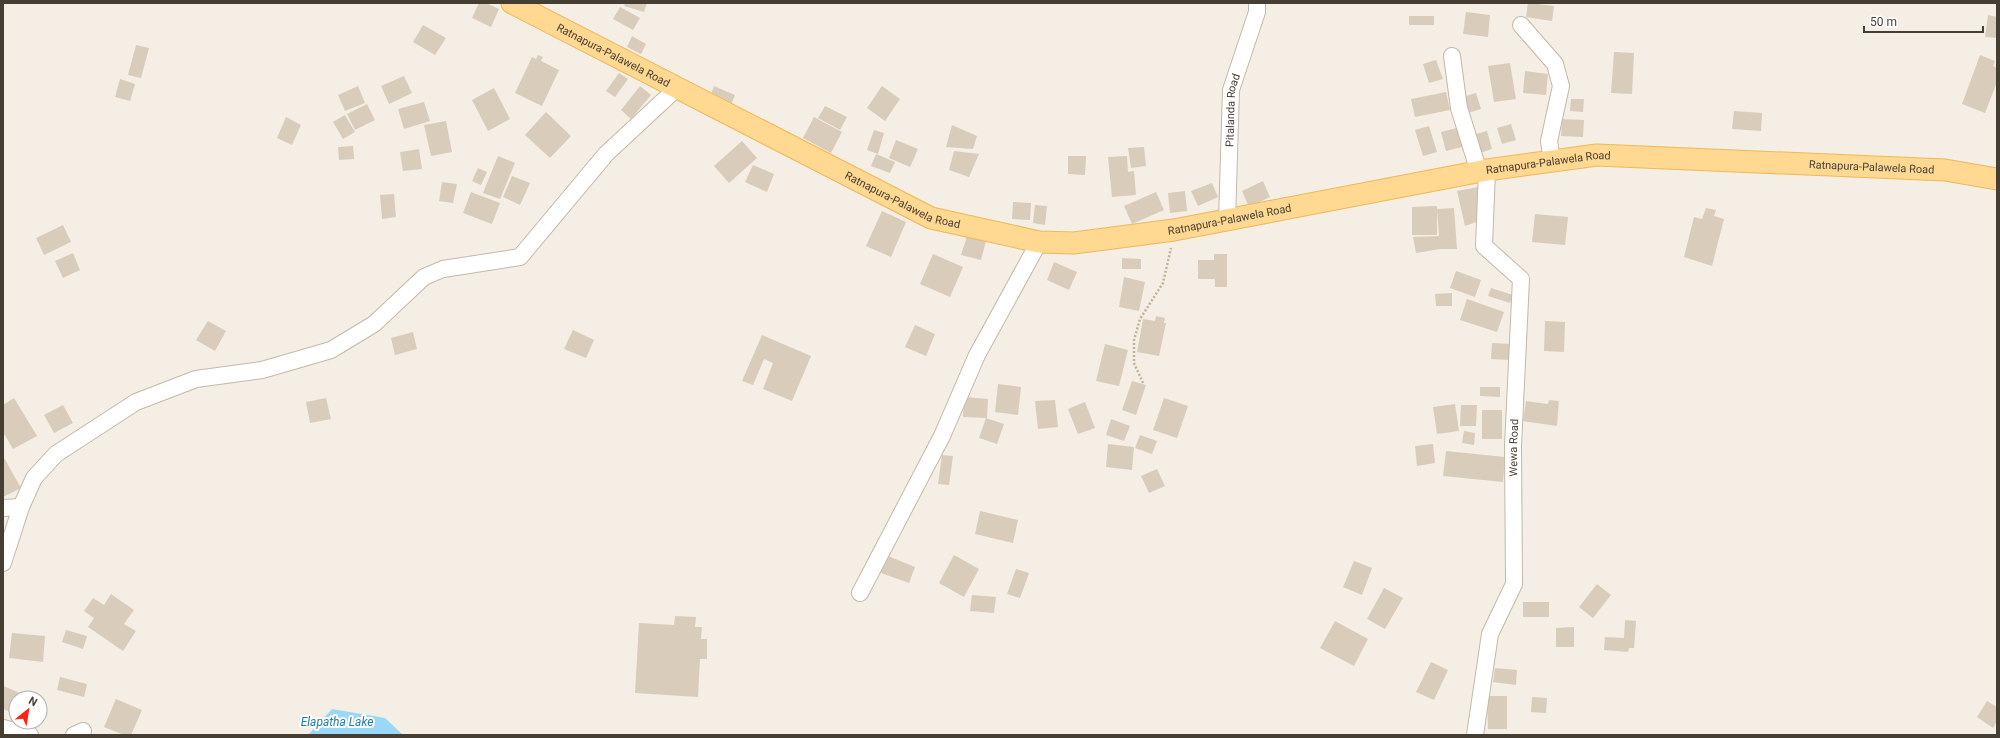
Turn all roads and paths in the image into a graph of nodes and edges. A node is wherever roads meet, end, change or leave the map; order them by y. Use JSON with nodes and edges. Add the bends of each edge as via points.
{"nodes":[{"id":1,"x":512,"y":3,"type":"edge"},
{"id":2,"x":1257,"y":3,"type":"edge"},
{"id":3,"x":1521,"y":25,"type":"dead end"},
{"id":4,"x":1452,"y":56,"type":"dead end"},
{"id":5,"x":677,"y":88,"type":"junction"},
{"id":6,"x":1552,"y":161,"type":"junction"},
{"id":7,"x":1483,"y":171,"type":"junction"},
{"id":8,"x":1997,"y":178,"type":"edge"},
{"id":9,"x":1227,"y":221,"type":"junction"},
{"id":10,"x":1174,"y":230,"type":"junction"},
{"id":11,"x":1039,"y":242,"type":"junction"},
{"id":12,"x":1143,"y":383,"type":"dead end"},
{"id":13,"x":21,"y":507,"type":"junction"},
{"id":14,"x":3,"y":508,"type":"edge"},
{"id":15,"x":3,"y":563,"type":"edge"},
{"id":16,"x":860,"y":593,"type":"dead end"},
{"id":17,"x":3,"y":728,"type":"edge"},
{"id":18,"x":30,"y":735,"type":"edge"},
{"id":19,"x":1475,"y":735,"type":"edge"}],
"edges":[{"from":1,"to":5,"type":"main road","name":"Ratnapura-Palawela Road"},
{"from":2,"to":9,"type":"street","name":"Pitalanda Road","via":[[1257,12],[1231,90]]},
{"from":3,"to":6,"type":"street","via":[[1555,64],[1561,86],[1549,141]]},
{"from":4,"to":7,"type":"street","via":[[1459,108]]},
{"from":5,"to":11,"type":"main road","name":"Ratnapura-Palawela Road","via":[[932,218]]},
{"from":5,"to":13,"type":"street","via":[[606,154],[520,257],[443,269],[424,277],[374,324],[331,350],[262,370],[196,379],[136,402],[56,454],[34,478]]},
{"from":6,"to":7,"type":"main road","name":"Ratnapura-Palawela Road"},
{"from":6,"to":8,"type":"main road","name":"Ratnapura-Palawela Road","via":[[1598,155],[1945,170]]},
{"from":7,"to":9,"type":"main road","name":"Ratnapura-Palawela Road"},
{"from":7,"to":19,"type":"street","name":"Wewa Road","via":[[1484,246],[1521,279],[1513,446],[1514,584],[1490,634]]},
{"from":9,"to":10,"type":"main road","name":"Ratnapura-Palawela Road"},
{"from":10,"to":11,"type":"main road","name":"Ratnapura-Palawela Road","via":[[1074,243]]},
{"from":10,"to":12,"type":"path","via":[[1163,283],[1140,319],[1134,340],[1134,363]]},
{"from":11,"to":16,"type":"street","via":[[977,355],[942,436]]},
{"from":13,"to":14,"type":"street"},
{"from":13,"to":15,"type":"street"},
{"from":17,"to":18,"type":"street"}]}
